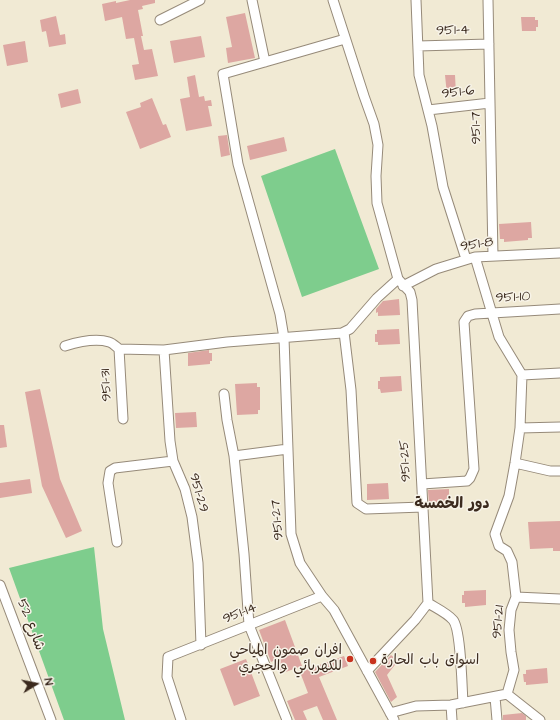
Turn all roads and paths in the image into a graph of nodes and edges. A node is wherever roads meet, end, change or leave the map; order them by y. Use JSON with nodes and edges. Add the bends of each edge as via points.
{"nodes":[{"id":1,"x":200,"y":0,"type":"edge"},
{"id":2,"x":252,"y":0,"type":"edge"},
{"id":3,"x":333,"y":0,"type":"edge"},
{"id":4,"x":416,"y":0,"type":"edge"},
{"id":5,"x":488,"y":0,"type":"edge"},
{"id":6,"x":160,"y":20,"type":"dead end"},
{"id":7,"x":345,"y":39,"type":"junction"},
{"id":8,"x":489,"y":44,"type":"junction"},
{"id":9,"x":418,"y":46,"type":"junction"},
{"id":10,"x":266,"y":62,"type":"junction"},
{"id":11,"x":490,"y":103,"type":"junction"},
{"id":12,"x":428,"y":110,"type":"junction"},
{"id":13,"x":560,"y":253,"type":"edge"},
{"id":14,"x":494,"y":256,"type":"junction"},
{"id":15,"x":471,"y":258,"type":"junction"},
{"id":16,"x":401,"y":282,"type":"junction"},
{"id":17,"x":560,"y":309,"type":"edge"},
{"id":18,"x":492,"y":313,"type":"junction"},
{"id":19,"x":344,"y":332,"type":"junction"},
{"id":20,"x":284,"y":338,"type":"junction"},
{"id":21,"x":65,"y":346,"type":"dead end"},
{"id":22,"x":119,"y":349,"type":"junction"},
{"id":23,"x":164,"y":350,"type":"junction"},
{"id":24,"x":560,"y":373,"type":"edge"},
{"id":25,"x":522,"y":375,"type":"junction"},
{"id":26,"x":224,"y":394,"type":"dead end"},
{"id":27,"x":123,"y":420,"type":"dead end"},
{"id":28,"x":560,"y":427,"type":"edge"},
{"id":29,"x":520,"y":428,"type":"junction"},
{"id":30,"x":288,"y":449,"type":"junction"},
{"id":31,"x":234,"y":456,"type":"junction"},
{"id":32,"x":174,"y":461,"type":"junction"},
{"id":33,"x":515,"y":463,"type":"junction"},
{"id":34,"x":560,"y":471,"type":"edge"},
{"id":35,"x":422,"y":484,"type":"junction"},
{"id":36,"x":422,"y":506,"type":"junction"},
{"id":37,"x":117,"y":542,"type":"dead end"},
{"id":38,"x":0,"y":585,"type":"edge"},
{"id":39,"x":322,"y":596,"type":"junction"},
{"id":40,"x":516,"y":597,"type":"junction"},
{"id":41,"x":560,"y":599,"type":"edge"},
{"id":42,"x":428,"y":603,"type":"junction"},
{"id":43,"x":249,"y":625,"type":"junction"},
{"id":44,"x":201,"y":645,"type":"junction"},
{"id":45,"x":367,"y":671,"type":"junction"},
{"id":46,"x":507,"y":694,"type":"junction"},
{"id":47,"x":495,"y":697,"type":"junction"},
{"id":48,"x":463,"y":703,"type":"junction"},
{"id":49,"x":451,"y":705,"type":"junction"},
{"id":50,"x":392,"y":716,"type":"edge"},
{"id":51,"x":51,"y":720,"type":"edge"},
{"id":52,"x":181,"y":720,"type":"edge"},
{"id":53,"x":287,"y":720,"type":"edge"},
{"id":54,"x":452,"y":720,"type":"edge"},
{"id":55,"x":497,"y":720,"type":"edge"},
{"id":56,"x":540,"y":720,"type":"edge"}],
"edges":[{"from":1,"to":6,"type":"street"},
{"from":2,"to":10,"type":"street"},
{"from":3,"to":7,"type":"street","name":"951-25"},
{"from":4,"to":9,"type":"street"},
{"from":5,"to":8,"type":"street","name":"951-7"},
{"from":7,"to":10,"type":"street"},
{"from":7,"to":16,"type":"street","name":"951-25","via":[[374,124],[378,145],[377,203]]},
{"from":8,"to":9,"type":"street","name":"951-4"},
{"from":8,"to":11,"type":"street","name":"951-7"},
{"from":9,"to":12,"type":"street","via":[[419,75]]},
{"from":10,"to":20,"type":"street","name":"951-27","via":[[223,74],[238,164],[280,314]]},
{"from":11,"to":12,"type":"street","name":"951-6"},
{"from":11,"to":14,"type":"street","name":"951-7"},
{"from":12,"to":15,"type":"street","via":[[443,187]]},
{"from":13,"to":14,"type":"street","name":"951-8"},
{"from":14,"to":15,"type":"street","name":"951-8"},
{"from":15,"to":16,"type":"street","name":"951-8"},
{"from":15,"to":18,"type":"street"},
{"from":16,"to":19,"type":"street","name":"951-8","via":[[377,298],[350,329]]},
{"from":16,"to":35,"type":"street","name":"951-25","via":[[410,292],[412,300]]},
{"from":17,"to":18,"type":"street","name":"951-10"},
{"from":18,"to":25,"type":"street","via":[[499,337]]},
{"from":18,"to":35,"type":"street","name":"951-10","via":[[468,316],[464,322],[474,469],[467,480]]},
{"from":19,"to":20,"type":"street"},
{"from":19,"to":36,"type":"street","via":[[351,390],[357,503],[366,510]]},
{"from":20,"to":23,"type":"street"},
{"from":20,"to":30,"type":"street","name":"951-27"},
{"from":21,"to":22,"type":"street","via":[[99,340],[111,342]]},
{"from":22,"to":23,"type":"street"},
{"from":22,"to":27,"type":"street","name":"951-31"},
{"from":23,"to":32,"type":"street","name":"951-29","via":[[170,441]]},
{"from":24,"to":25,"type":"street"},
{"from":25,"to":29,"type":"street","name":"951-21"},
{"from":26,"to":31,"type":"street"},
{"from":28,"to":29,"type":"street"},
{"from":29,"to":33,"type":"street","name":"951-21"},
{"from":30,"to":31,"type":"street"},
{"from":30,"to":39,"type":"street","name":"951-27","via":[[291,534],[300,563]]},
{"from":31,"to":43,"type":"street"},
{"from":32,"to":37,"type":"street","via":[[115,468],[110,472],[108,483]]},
{"from":32,"to":44,"type":"street","name":"951-29","via":[[192,517],[198,570]]},
{"from":33,"to":34,"type":"street"},
{"from":33,"to":40,"type":"street","name":"951-21","via":[[508,496],[495,534],[499,546],[507,551],[512,562]]},
{"from":35,"to":36,"type":"street","name":"951-25"},
{"from":36,"to":42,"type":"street","name":"951-25"},
{"from":38,"to":51,"type":"street","name":"شارع 52"},
{"from":39,"to":43,"type":"street","name":"951-14"},
{"from":39,"to":45,"type":"street","name":"951-27","via":[[334,610]]},
{"from":40,"to":41,"type":"street"},
{"from":40,"to":46,"type":"street","name":"951-21","via":[[511,610],[509,630],[514,670]]},
{"from":42,"to":45,"type":"street"},
{"from":42,"to":48,"type":"street","via":[[454,621],[458,633]]},
{"from":43,"to":44,"type":"street","name":"951-14"},
{"from":43,"to":53,"type":"street"},
{"from":44,"to":52,"type":"street","name":"951-14","via":[[168,657],[166,677]]},
{"from":45,"to":50,"type":"street","name":"951-27"},
{"from":46,"to":47,"type":"street"},
{"from":46,"to":56,"type":"street"},
{"from":47,"to":48,"type":"street"},
{"from":47,"to":55,"type":"street"},
{"from":48,"to":49,"type":"street"},
{"from":49,"to":50,"type":"street","via":[[416,706]]},
{"from":49,"to":54,"type":"street"}]}
